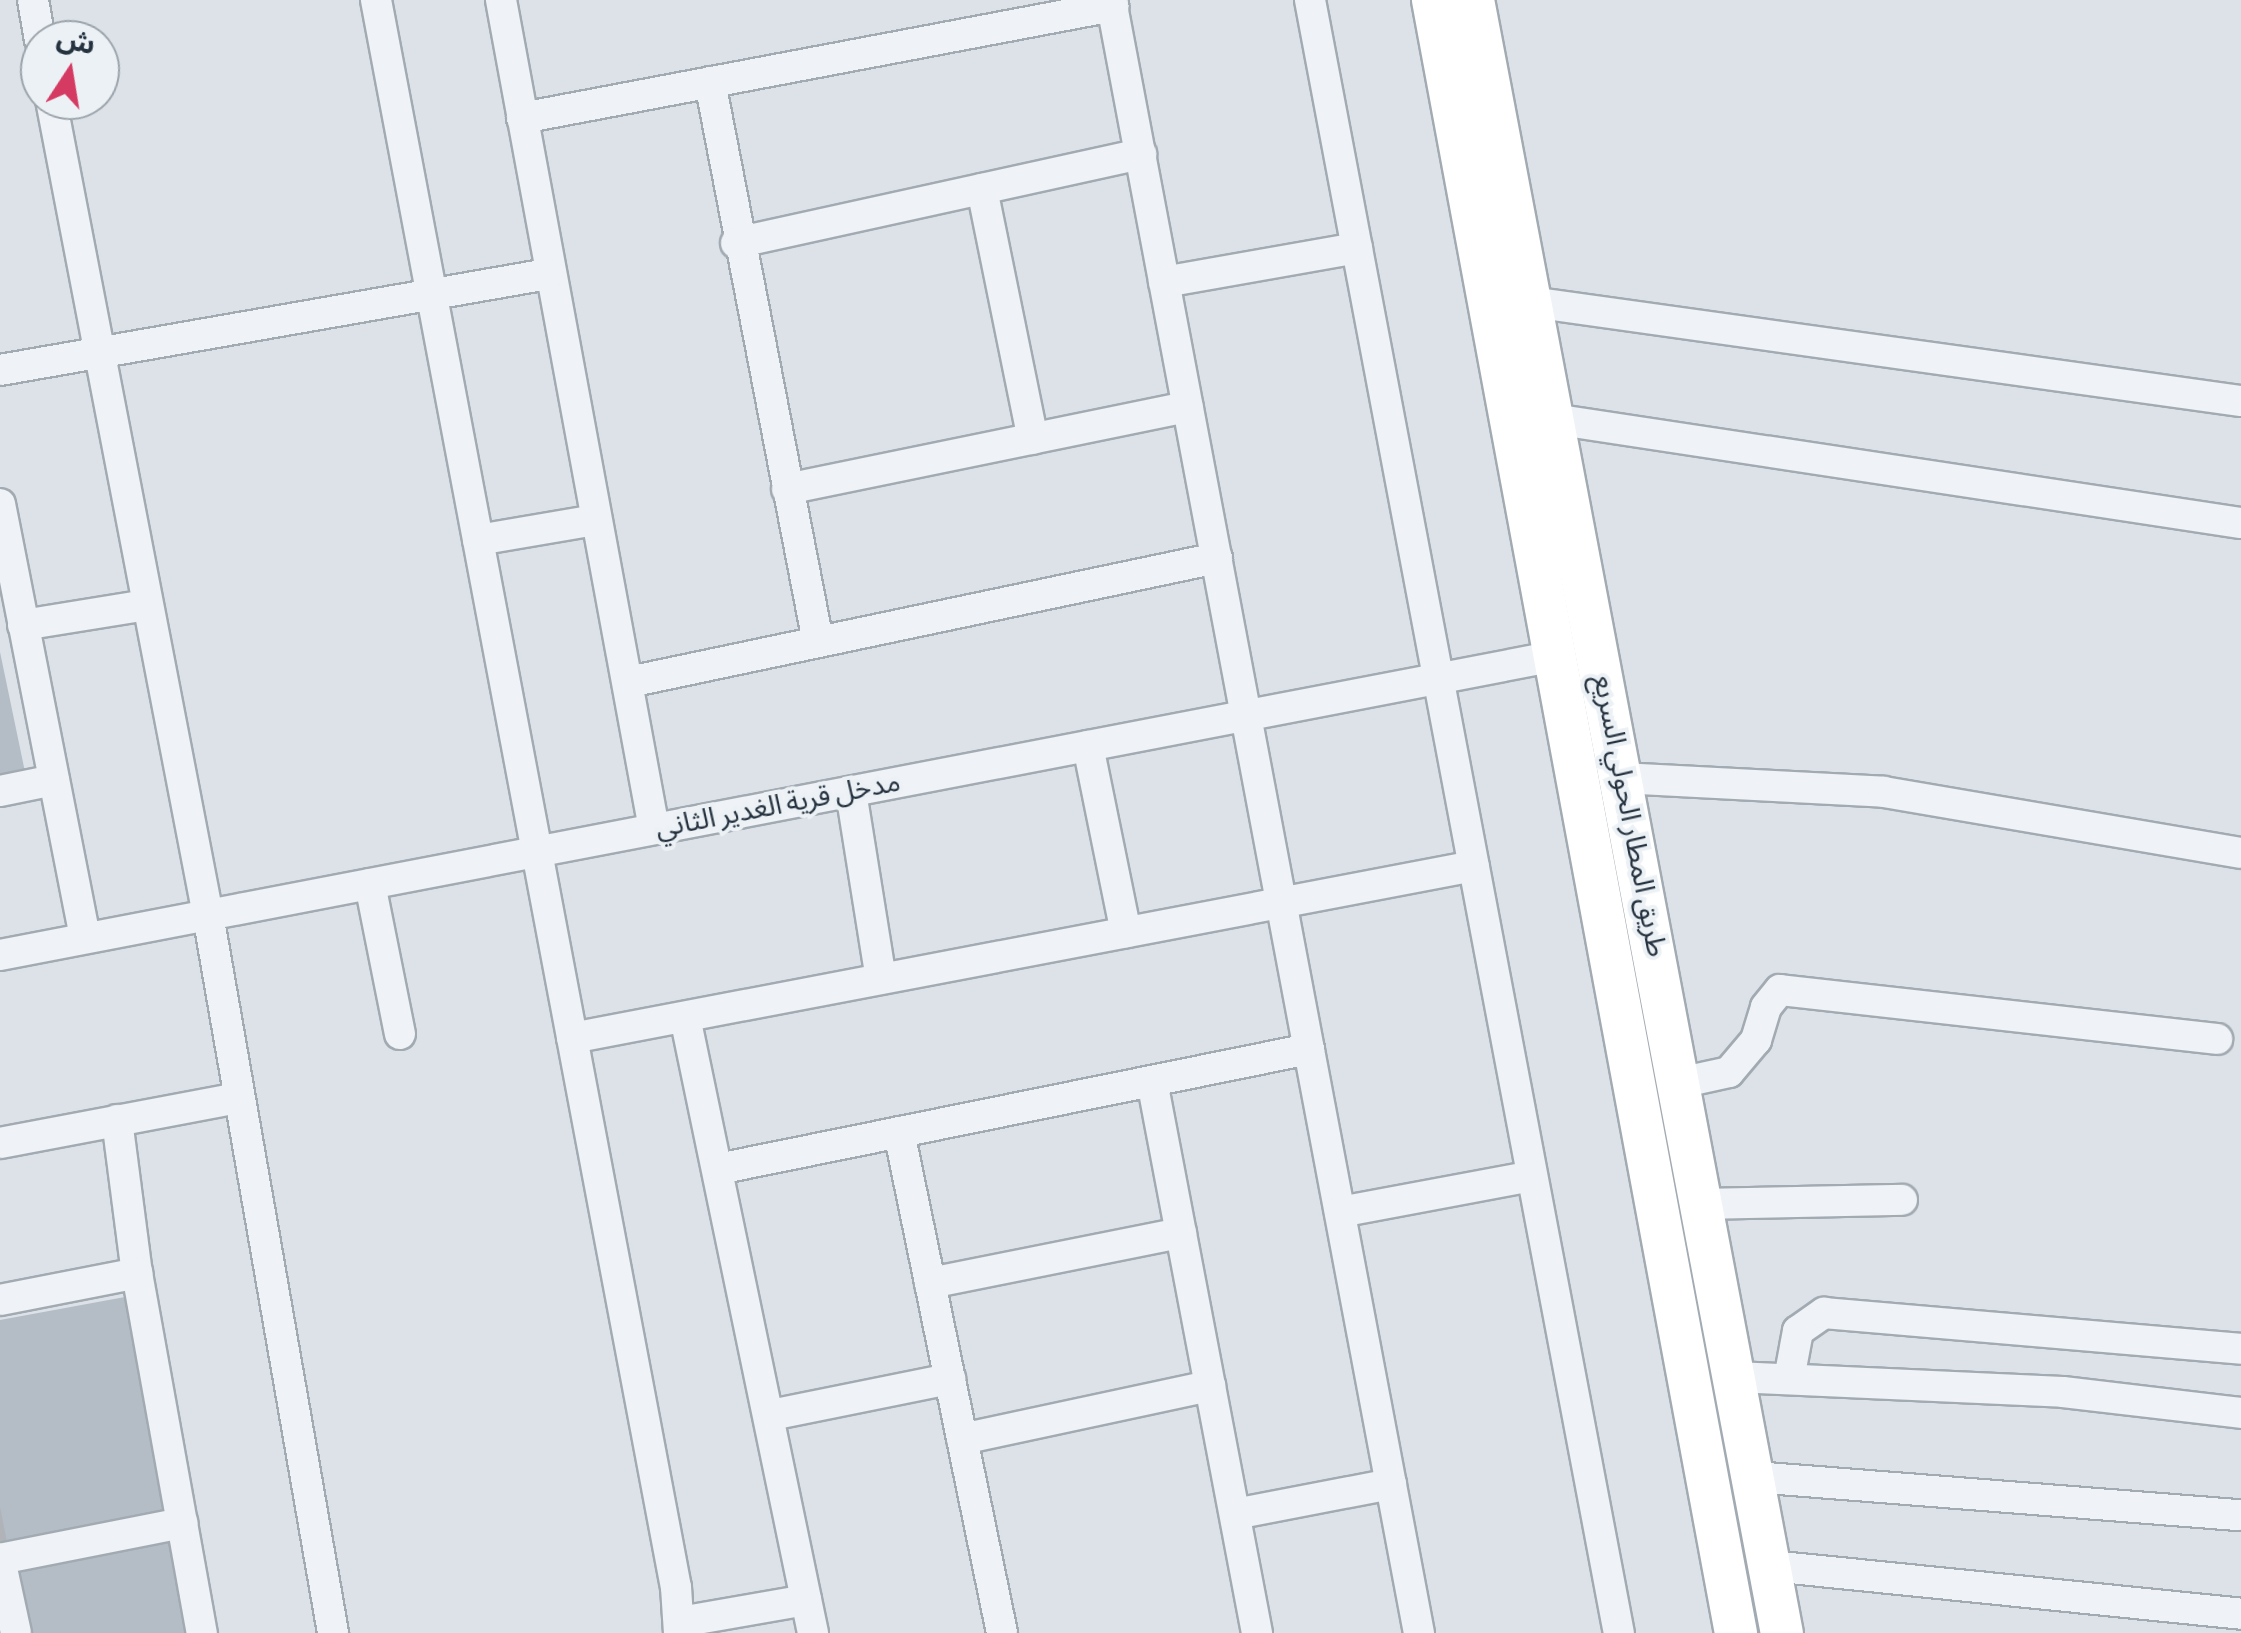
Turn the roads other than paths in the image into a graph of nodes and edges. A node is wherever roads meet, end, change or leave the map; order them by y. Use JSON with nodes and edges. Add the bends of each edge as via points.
{"nodes":[{"id":1,"x":376,"y":0,"type":"edge"},
{"id":2,"x":502,"y":0,"type":"edge"},
{"id":3,"x":1310,"y":0,"type":"edge"},
{"id":4,"x":1433,"y":0,"type":"edge"},
{"id":5,"x":1473,"y":0,"type":"edge"},
{"id":6,"x":1112,"y":3,"type":"edge"},
{"id":7,"x":710,"y":82,"type":"junction"},
{"id":8,"x":522,"y":118,"type":"junction"},
{"id":9,"x":55,"y":120,"type":"edge"},
{"id":10,"x":1140,"y":154,"type":"junction"},
{"id":11,"x":982,"y":189,"type":"junction"},
{"id":12,"x":736,"y":244,"type":"junction"},
{"id":13,"x":1357,"y":248,"type":"junction"},
{"id":14,"x":548,"y":274,"type":"junction"},
{"id":15,"x":1164,"y":282,"type":"junction"},
{"id":16,"x":432,"y":294,"type":"junction"},
{"id":17,"x":1530,"y":302,"type":"junction"},
{"id":18,"x":97,"y":354,"type":"junction"},
{"id":19,"x":0,"y":370,"type":"edge"},
{"id":20,"x":2241,"y":402,"type":"edge"},
{"id":21,"x":1188,"y":407,"type":"junction"},
{"id":22,"x":1553,"y":419,"type":"junction"},
{"id":23,"x":1032,"y":438,"type":"junction"},
{"id":24,"x":787,"y":489,"type":"junction"},
{"id":25,"x":0,"y":504,"type":"edge"},
{"id":26,"x":594,"y":520,"type":"junction"},
{"id":27,"x":2241,"y":523,"type":"edge"},
{"id":28,"x":478,"y":540,"type":"junction"},
{"id":29,"x":1216,"y":558,"type":"junction"},
{"id":30,"x":147,"y":605,"type":"junction"},
{"id":31,"x":24,"y":625,"type":"junction"},
{"id":32,"x":818,"y":642,"type":"junction"},
{"id":33,"x":1556,"y":656,"type":"junction"},
{"id":34,"x":1439,"y":679,"type":"junction"},
{"id":35,"x":629,"y":682,"type":"junction"},
{"id":36,"x":1246,"y":716,"type":"junction"},
{"id":37,"x":1088,"y":746,"type":"junction"},
{"id":38,"x":1621,"y":778,"type":"junction"},
{"id":39,"x":54,"y":780,"type":"junction"},
{"id":40,"x":0,"y":791,"type":"edge"},
{"id":41,"x":851,"y":792,"type":"junction"},
{"id":42,"x":654,"y":829,"type":"junction"},
{"id":43,"x":537,"y":852,"type":"junction"},
{"id":44,"x":2241,"y":852,"type":"edge"},
{"id":45,"x":1474,"y":866,"type":"junction"},
{"id":46,"x":370,"y":884,"type":"junction"},
{"id":47,"x":1282,"y":902,"type":"junction"},
{"id":48,"x":208,"y":915,"type":"junction"},
{"id":49,"x":1126,"y":932,"type":"junction"},
{"id":50,"x":85,"y":938,"type":"junction"},
{"id":51,"x":0,"y":954,"type":"edge"},
{"id":52,"x":881,"y":979,"type":"junction"},
{"id":53,"x":685,"y":1017,"type":"junction"},
{"id":54,"x":400,"y":1034,"type":"dead end"},
{"id":55,"x":572,"y":1038,"type":"junction"},
{"id":56,"x":2217,"y":1039,"type":"dead end"},
{"id":57,"x":1309,"y":1049,"type":"junction"},
{"id":58,"x":1152,"y":1081,"type":"junction"},
{"id":59,"x":1680,"y":1084,"type":"junction"},
{"id":60,"x":238,"y":1098,"type":"junction"},
{"id":61,"x":117,"y":1120,"type":"junction"},
{"id":62,"x":899,"y":1132,"type":"junction"},
{"id":63,"x":0,"y":1142,"type":"edge"},
{"id":64,"x":718,"y":1169,"type":"junction"},
{"id":65,"x":1532,"y":1176,"type":"junction"},
{"id":66,"x":1652,"y":1188,"type":"junction"},
{"id":67,"x":1702,"y":1192,"type":"junction"},
{"id":68,"x":1902,"y":1200,"type":"dead end"},
{"id":69,"x":1340,"y":1212,"type":"junction"},
{"id":70,"x":1181,"y":1233,"type":"junction"},
{"id":71,"x":137,"y":1273,"type":"junction"},
{"id":72,"x":1720,"y":1280,"type":"junction"},
{"id":73,"x":930,"y":1282,"type":"junction"},
{"id":74,"x":1672,"y":1288,"type":"junction"},
{"id":75,"x":0,"y":1300,"type":"edge"},
{"id":76,"x":2241,"y":1349,"type":"edge"},
{"id":77,"x":1735,"y":1377,"type":"junction"},
{"id":78,"x":1789,"y":1379,"type":"junction"},
{"id":79,"x":950,"y":1380,"type":"junction"},
{"id":80,"x":1210,"y":1386,"type":"junction"},
{"id":81,"x":2241,"y":1413,"type":"edge"},
{"id":82,"x":772,"y":1415,"type":"junction"},
{"id":83,"x":962,"y":1440,"type":"junction"},
{"id":84,"x":1754,"y":1477,"type":"junction"},
{"id":85,"x":1391,"y":1484,"type":"junction"},
{"id":86,"x":1235,"y":1514,"type":"junction"},
{"id":87,"x":2241,"y":1514,"type":"edge"},
{"id":88,"x":182,"y":1523,"type":"junction"},
{"id":89,"x":1770,"y":1566,"type":"junction"},
{"id":90,"x":806,"y":1600,"type":"junction"},
{"id":91,"x":2241,"y":1614,"type":"edge"},
{"id":92,"x":10,"y":1625,"type":"edge"},
{"id":93,"x":680,"y":1628,"type":"edge"},
{"id":94,"x":202,"y":1633,"type":"edge"},
{"id":95,"x":333,"y":1633,"type":"edge"},
{"id":96,"x":813,"y":1633,"type":"edge"},
{"id":97,"x":1002,"y":1633,"type":"edge"},
{"id":98,"x":1257,"y":1633,"type":"edge"},
{"id":99,"x":1419,"y":1633,"type":"edge"},
{"id":100,"x":1619,"y":1633,"type":"edge"},
{"id":101,"x":1736,"y":1633,"type":"edge"},
{"id":102,"x":1782,"y":1633,"type":"edge"}],
"edges":[{"from":1,"to":16,"type":"street"},
{"from":2,"to":8,"type":"street"},
{"from":3,"to":13,"type":"street"},
{"from":4,"to":33,"type":"highway","name":"طريق المطار الحولي السريع"},
{"from":5,"to":17,"type":"highway","name":"طريق المطار الحولي السريع"},
{"from":6,"to":7,"type":"street"},
{"from":6,"to":10,"type":"street"},
{"from":7,"to":8,"type":"street"},
{"from":7,"to":12,"type":"street"},
{"from":8,"to":14,"type":"street"},
{"from":9,"to":18,"type":"street"},
{"from":10,"to":11,"type":"street"},
{"from":10,"to":15,"type":"street"},
{"from":11,"to":12,"type":"street"},
{"from":11,"to":23,"type":"street"},
{"from":12,"to":24,"type":"street"},
{"from":13,"to":15,"type":"street"},
{"from":13,"to":34,"type":"street"},
{"from":14,"to":16,"type":"street"},
{"from":14,"to":26,"type":"street"},
{"from":15,"to":21,"type":"street"},
{"from":16,"to":18,"type":"street"},
{"from":16,"to":28,"type":"street"},
{"from":17,"to":20,"type":"street"},
{"from":17,"to":22,"type":"highway","name":"طريق المطار الحولي السريع"},
{"from":18,"to":19,"type":"street"},
{"from":18,"to":30,"type":"street"},
{"from":21,"to":23,"type":"street"},
{"from":21,"to":29,"type":"street"},
{"from":22,"to":27,"type":"street"},
{"from":22,"to":38,"type":"highway","name":"طريق المطار الحولي السريع"},
{"from":23,"to":24,"type":"street"},
{"from":24,"to":32,"type":"street"},
{"from":25,"to":31,"type":"street"},
{"from":26,"to":28,"type":"street"},
{"from":26,"to":35,"type":"street"},
{"from":28,"to":43,"type":"street"},
{"from":29,"to":32,"type":"street"},
{"from":29,"to":36,"type":"street"},
{"from":30,"to":31,"type":"street"},
{"from":30,"to":48,"type":"street"},
{"from":31,"to":39,"type":"street"},
{"from":32,"to":35,"type":"street"},
{"from":33,"to":34,"type":"street","name":"مدخل قرية الغدير الثاني"},
{"from":33,"to":66,"type":"highway","name":"طريق المطار الحولي السريع"},
{"from":34,"to":36,"type":"street","name":"مدخل قرية الغدير الثاني"},
{"from":34,"to":45,"type":"street"},
{"from":35,"to":42,"type":"street"},
{"from":36,"to":37,"type":"street","name":"مدخل قرية الغدير الثاني"},
{"from":36,"to":47,"type":"street"},
{"from":37,"to":41,"type":"street","name":"مدخل قرية الغدير الثاني"},
{"from":37,"to":49,"type":"street"},
{"from":38,"to":44,"type":"street","via":[[1884,792]]},
{"from":38,"to":59,"type":"highway","name":"طريق المطار الحولي السريع"},
{"from":39,"to":40,"type":"street"},
{"from":39,"to":50,"type":"street"},
{"from":41,"to":42,"type":"street","name":"مدخل قرية الغدير الثاني"},
{"from":41,"to":52,"type":"street"},
{"from":42,"to":43,"type":"street","name":"مدخل قرية الغدير الثاني"},
{"from":43,"to":46,"type":"street","name":"مدخل قرية الغدير الثاني"},
{"from":43,"to":55,"type":"street"},
{"from":45,"to":47,"type":"street"},
{"from":45,"to":65,"type":"street"},
{"from":46,"to":48,"type":"street","name":"مدخل قرية الغدير الثاني"},
{"from":46,"to":54,"type":"street"},
{"from":47,"to":49,"type":"street"},
{"from":47,"to":57,"type":"street"},
{"from":48,"to":50,"type":"street","name":"مدخل قرية الغدير الثاني"},
{"from":48,"to":60,"type":"street"},
{"from":49,"to":52,"type":"street"},
{"from":50,"to":51,"type":"street","name":"مدخل قرية الغدير الثاني"},
{"from":52,"to":53,"type":"street"},
{"from":53,"to":55,"type":"street"},
{"from":53,"to":64,"type":"street"},
{"from":55,"to":93,"type":"street"},
{"from":56,"to":59,"type":"street","via":[[1780,990],[1756,1040],[1729,1072]]},
{"from":57,"to":58,"type":"street"},
{"from":57,"to":69,"type":"street"},
{"from":58,"to":62,"type":"street"},
{"from":58,"to":70,"type":"street"},
{"from":59,"to":67,"type":"highway","name":"طريق المطار الحولي السريع"},
{"from":60,"to":61,"type":"street"},
{"from":60,"to":95,"type":"street"},
{"from":61,"to":63,"type":"street"},
{"from":61,"to":71,"type":"street"},
{"from":62,"to":64,"type":"street"},
{"from":62,"to":73,"type":"street"},
{"from":64,"to":82,"type":"street"},
{"from":65,"to":69,"type":"street"},
{"from":65,"to":100,"type":"street"},
{"from":66,"to":67,"type":"highway"},
{"from":66,"to":74,"type":"highway","name":"طريق المطار الحولي السريع"},
{"from":67,"to":68,"type":"street"},
{"from":67,"to":72,"type":"highway","name":"طريق المطار الحولي السريع"},
{"from":69,"to":85,"type":"street"},
{"from":70,"to":73,"type":"street"},
{"from":70,"to":80,"type":"street"},
{"from":71,"to":75,"type":"street"},
{"from":71,"to":88,"type":"street"},
{"from":72,"to":74,"type":"highway","via":[[1694,1277]]},
{"from":72,"to":77,"type":"highway","name":"طريق المطار الحولي السريع"},
{"from":73,"to":79,"type":"street"},
{"from":74,"to":101,"type":"highway","name":"طريق المطار الحولي السريع"},
{"from":76,"to":78,"type":"street","via":[[1824,1313],[1798,1331]]},
{"from":77,"to":78,"type":"street"},
{"from":77,"to":84,"type":"highway","name":"طريق المطار الحولي السريع"},
{"from":78,"to":81,"type":"street","via":[[2063,1392]]},
{"from":79,"to":82,"type":"street"},
{"from":79,"to":83,"type":"street"},
{"from":80,"to":83,"type":"street"},
{"from":80,"to":86,"type":"street"},
{"from":82,"to":90,"type":"street"},
{"from":83,"to":97,"type":"street"},
{"from":84,"to":87,"type":"street"},
{"from":84,"to":89,"type":"highway","name":"طريق المطار الحولي السريع"},
{"from":85,"to":86,"type":"street"},
{"from":85,"to":99,"type":"street"},
{"from":86,"to":98,"type":"street"},
{"from":88,"to":92,"type":"street","via":[[0,1559]]},
{"from":88,"to":94,"type":"street"},
{"from":89,"to":91,"type":"street"},
{"from":89,"to":102,"type":"highway","name":"طريق المطار الحولي السريع"},
{"from":90,"to":93,"type":"street"},
{"from":90,"to":96,"type":"street"}]}
